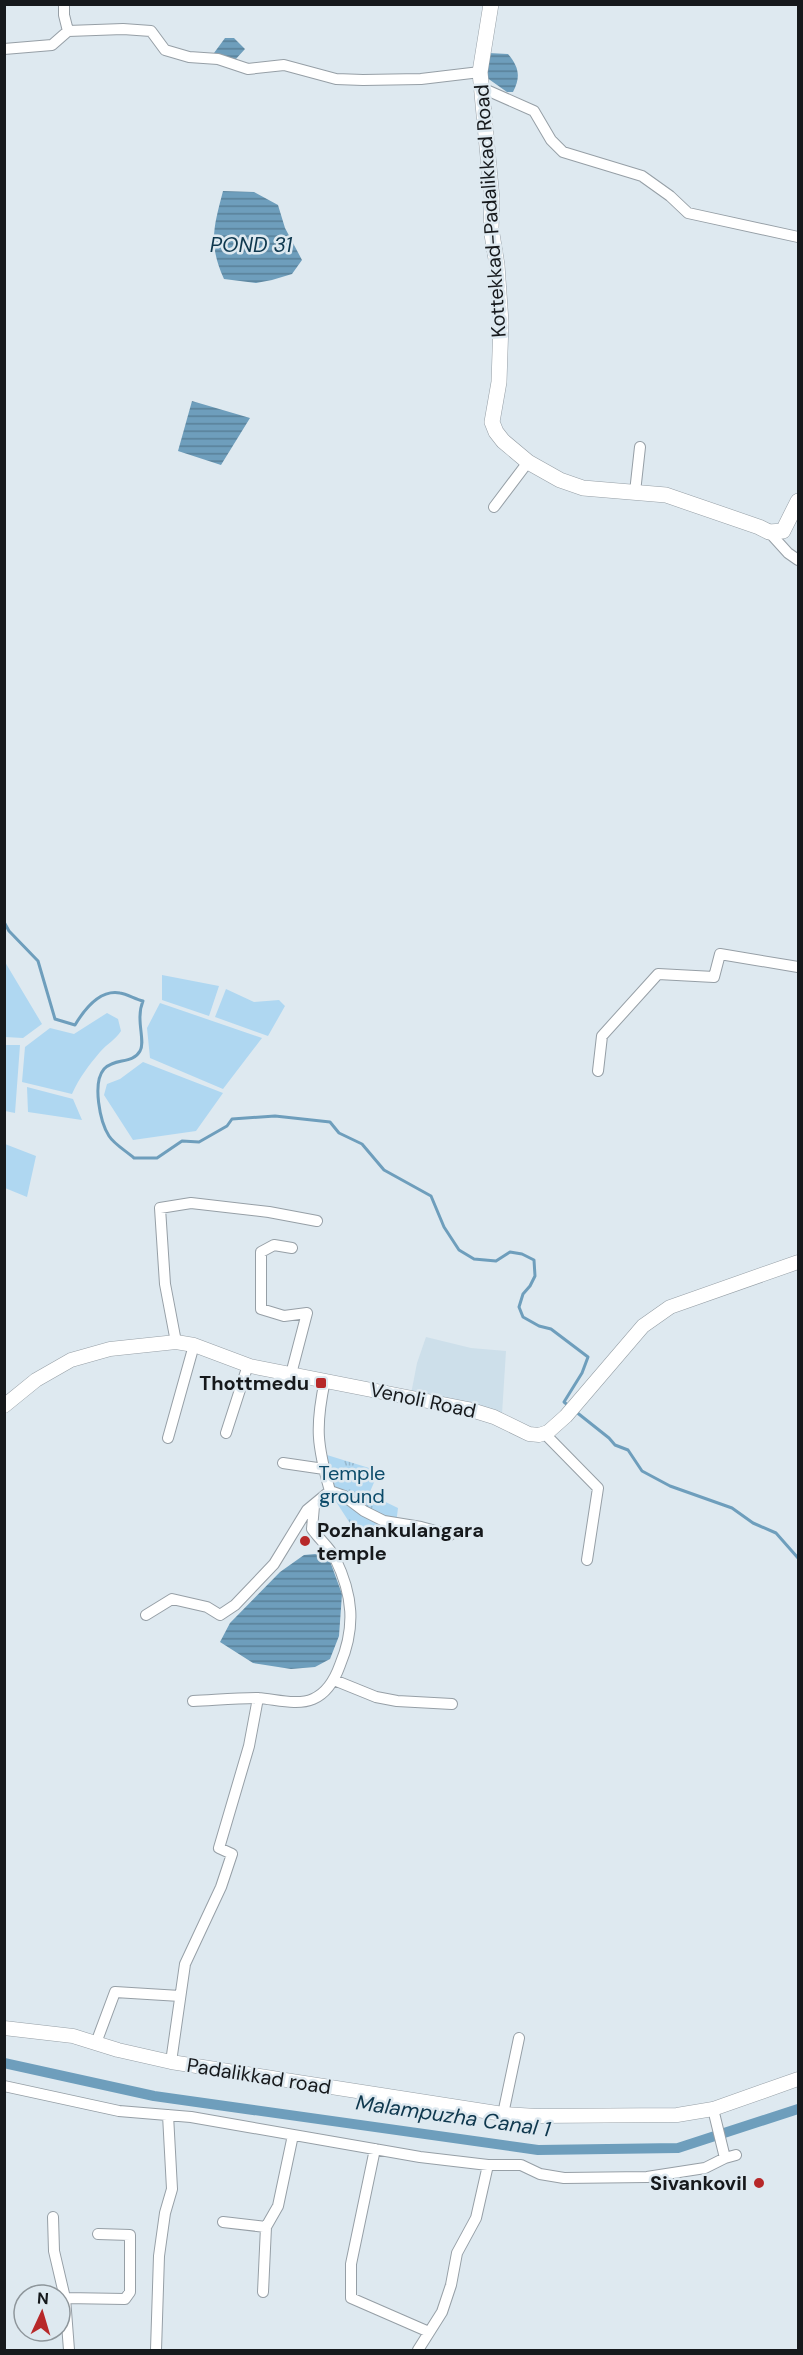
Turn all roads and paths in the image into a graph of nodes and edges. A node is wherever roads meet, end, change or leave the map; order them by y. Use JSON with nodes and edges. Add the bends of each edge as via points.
{"nodes":[{"id":1,"x":64,"y":4,"type":"edge"},
{"id":2,"x":491,"y":4,"type":"edge"},
{"id":3,"x":68,"y":32,"type":"junction"},
{"id":4,"x":4,"y":49,"type":"edge"},
{"id":5,"x":481,"y":80,"type":"junction"},
{"id":6,"x":798,"y":237,"type":"edge"},
{"id":7,"x":640,"y":447,"type":"dead end"},
{"id":8,"x":528,"y":462,"type":"junction"},
{"id":9,"x":634,"y":492,"type":"junction"},
{"id":10,"x":798,"y":501,"type":"edge"},
{"id":11,"x":494,"y":507,"type":"dead end"},
{"id":12,"x":769,"y":532,"type":"junction"},
{"id":13,"x":798,"y":560,"type":"edge"},
{"id":14,"x":798,"y":967,"type":"edge"},
{"id":15,"x":598,"y":1071,"type":"dead end"},
{"id":16,"x":317,"y":1221,"type":"dead end"},
{"id":17,"x":292,"y":1248,"type":"dead end"},
{"id":18,"x":798,"y":1262,"type":"edge"},
{"id":19,"x":176,"y":1342,"type":"junction"},
{"id":20,"x":194,"y":1345,"type":"junction"},
{"id":21,"x":248,"y":1365,"type":"junction"},
{"id":22,"x":291,"y":1374,"type":"junction"},
{"id":23,"x":325,"y":1380,"type":"junction"},
{"id":24,"x":4,"y":1407,"type":"edge"},
{"id":25,"x":226,"y":1432,"type":"dead end"},
{"id":26,"x":544,"y":1433,"type":"junction"},
{"id":27,"x":168,"y":1438,"type":"dead end"},
{"id":28,"x":283,"y":1463,"type":"dead end"},
{"id":29,"x":324,"y":1469,"type":"junction"},
{"id":30,"x":330,"y":1491,"type":"junction"},
{"id":31,"x":314,"y":1506,"type":"junction"},
{"id":32,"x":299,"y":1524,"type":"junction"},
{"id":33,"x":312,"y":1529,"type":"junction"},
{"id":34,"x":450,"y":1535,"type":"dead end"},
{"id":35,"x":587,"y":1560,"type":"dead end"},
{"id":36,"x":146,"y":1615,"type":"dead end"},
{"id":37,"x":334,"y":1680,"type":"junction"},
{"id":38,"x":258,"y":1698,"type":"junction"},
{"id":39,"x":193,"y":1701,"type":"dead end"},
{"id":40,"x":452,"y":1704,"type":"dead end"},
{"id":41,"x":180,"y":1996,"type":"junction"},
{"id":42,"x":4,"y":2028,"type":"edge"},
{"id":43,"x":519,"y":2038,"type":"dead end"},
{"id":44,"x":96,"y":2043,"type":"junction"},
{"id":45,"x":171,"y":2062,"type":"junction"},
{"id":46,"x":798,"y":2079,"type":"edge"},
{"id":47,"x":4,"y":2086,"type":"edge"},
{"id":48,"x":713,"y":2109,"type":"junction"},
{"id":49,"x":503,"y":2114,"type":"junction"},
{"id":50,"x":168,"y":2115,"type":"junction"},
{"id":51,"x":292,"y":2135,"type":"junction"},
{"id":52,"x":375,"y":2149,"type":"junction"},
{"id":53,"x":488,"y":2165,"type":"junction"},
{"id":54,"x":54,"y":2217,"type":"dead end"},
{"id":55,"x":223,"y":2222,"type":"dead end"},
{"id":56,"x":266,"y":2227,"type":"junction"},
{"id":57,"x":98,"y":2234,"type":"dead end"},
{"id":58,"x":62,"y":2283,"type":"edge"},
{"id":59,"x":263,"y":2292,"type":"dead end"},
{"id":60,"x":72,"y":2298,"type":"edge"},
{"id":61,"x":429,"y":2332,"type":"junction"},
{"id":62,"x":156,"y":2350,"type":"edge"},
{"id":63,"x":418,"y":2350,"type":"edge"}],
"edges":[{"from":1,"to":3,"type":"street"},
{"from":2,"to":5,"type":"main road","name":"Kottekkad-Padalikkad Road"},
{"from":3,"to":4,"type":"street","via":[[52,45]]},
{"from":3,"to":5,"type":"street","via":[[151,31],[165,50],[218,59],[248,69],[284,65],[336,78]]},
{"from":5,"to":6,"type":"street","via":[[534,111],[563,152],[642,176],[688,213]]},
{"from":5,"to":8,"type":"main road","name":"Kottekkad-Padalikkad Road","via":[[501,322],[499,382],[492,422],[503,441]]},
{"from":7,"to":9,"type":"street"},
{"from":8,"to":9,"type":"main road","name":"Kottekkad-Padalikkad Road","via":[[583,488]]},
{"from":8,"to":11,"type":"street"},
{"from":9,"to":12,"type":"main road","name":"Kottekkad-Padalikkad Road","via":[[666,495]]},
{"from":10,"to":12,"type":"main road","via":[[783,531]]},
{"from":12,"to":13,"type":"street"},
{"from":14,"to":15,"type":"street","via":[[720,954],[714,978],[658,974],[602,1036]]},
{"from":16,"to":19,"type":"street","via":[[191,1203],[160,1208],[165,1284]]},
{"from":17,"to":22,"type":"street","via":[[274,1245],[261,1252],[261,1309],[284,1316],[307,1313]]},
{"from":18,"to":26,"type":"street","via":[[670,1307],[643,1326],[566,1416]]},
{"from":19,"to":20,"type":"street","name":"Venoli Road"},
{"from":19,"to":24,"type":"street","name":"Venoli Road","via":[[110,1349],[71,1360],[36,1380]]},
{"from":20,"to":21,"type":"street","name":"Venoli Road"},
{"from":20,"to":27,"type":"street"},
{"from":21,"to":22,"type":"street","name":"Venoli Road"},
{"from":21,"to":25,"type":"street"},
{"from":22,"to":23,"type":"street","name":"Venoli Road"},
{"from":23,"to":26,"type":"street","name":"Venoli Road","via":[[468,1409],[529,1434]]},
{"from":23,"to":29,"type":"street","via":[[317,1425]]},
{"from":26,"to":35,"type":"street","via":[[598,1488]]},
{"from":28,"to":29,"type":"street"},
{"from":29,"to":30,"type":"street"},
{"from":30,"to":31,"type":"street"},
{"from":30,"to":34,"type":"street","via":[[384,1521]]},
{"from":31,"to":32,"type":"street"},
{"from":31,"to":33,"type":"street"},
{"from":32,"to":33,"type":"street"},
{"from":32,"to":36,"type":"street","via":[[274,1564],[235,1605],[220,1615],[207,1607],[172,1599]]},
{"from":33,"to":37,"type":"street","via":[[334,1557],[352,1620]]},
{"from":37,"to":38,"type":"street","via":[[312,1700]]},
{"from":37,"to":40,"type":"street","via":[[376,1697]]},
{"from":38,"to":39,"type":"street"},
{"from":38,"to":41,"type":"street","via":[[249,1746],[219,1848],[232,1854],[185,1964]]},
{"from":41,"to":44,"type":"street","via":[[115,1992]]},
{"from":41,"to":45,"type":"street"},
{"from":42,"to":44,"type":"street","name":"Padalikkad road","via":[[73,2036]]},
{"from":43,"to":49,"type":"street"},
{"from":44,"to":45,"type":"street","name":"Padalikkad road"},
{"from":45,"to":49,"type":"street","name":"Padalikkad road"},
{"from":46,"to":48,"type":"street","name":"Padalikkad road"},
{"from":47,"to":50,"type":"street","via":[[119,2110]]},
{"from":48,"to":49,"type":"street","name":"Padalikkad road","via":[[677,2115]]},
{"from":48,"to":53,"type":"street","via":[[730,2156],[705,2169],[647,2177],[564,2178],[521,2166]]},
{"from":50,"to":51,"type":"street"},
{"from":50,"to":62,"type":"street","via":[[172,2189],[159,2256]]},
{"from":51,"to":52,"type":"street"},
{"from":51,"to":56,"type":"street","via":[[278,2206]]},
{"from":52,"to":53,"type":"street"},
{"from":52,"to":61,"type":"street","via":[[351,2265],[351,2298]]},
{"from":53,"to":61,"type":"street","via":[[476,2218],[457,2253],[452,2285],[442,2312]]},
{"from":54,"to":58,"type":"street","via":[[54,2250]]},
{"from":55,"to":56,"type":"street"},
{"from":56,"to":59,"type":"street"},
{"from":57,"to":60,"type":"street","via":[[130,2235],[130,2292],[125,2299]]},
{"from":61,"to":63,"type":"street"}]}
